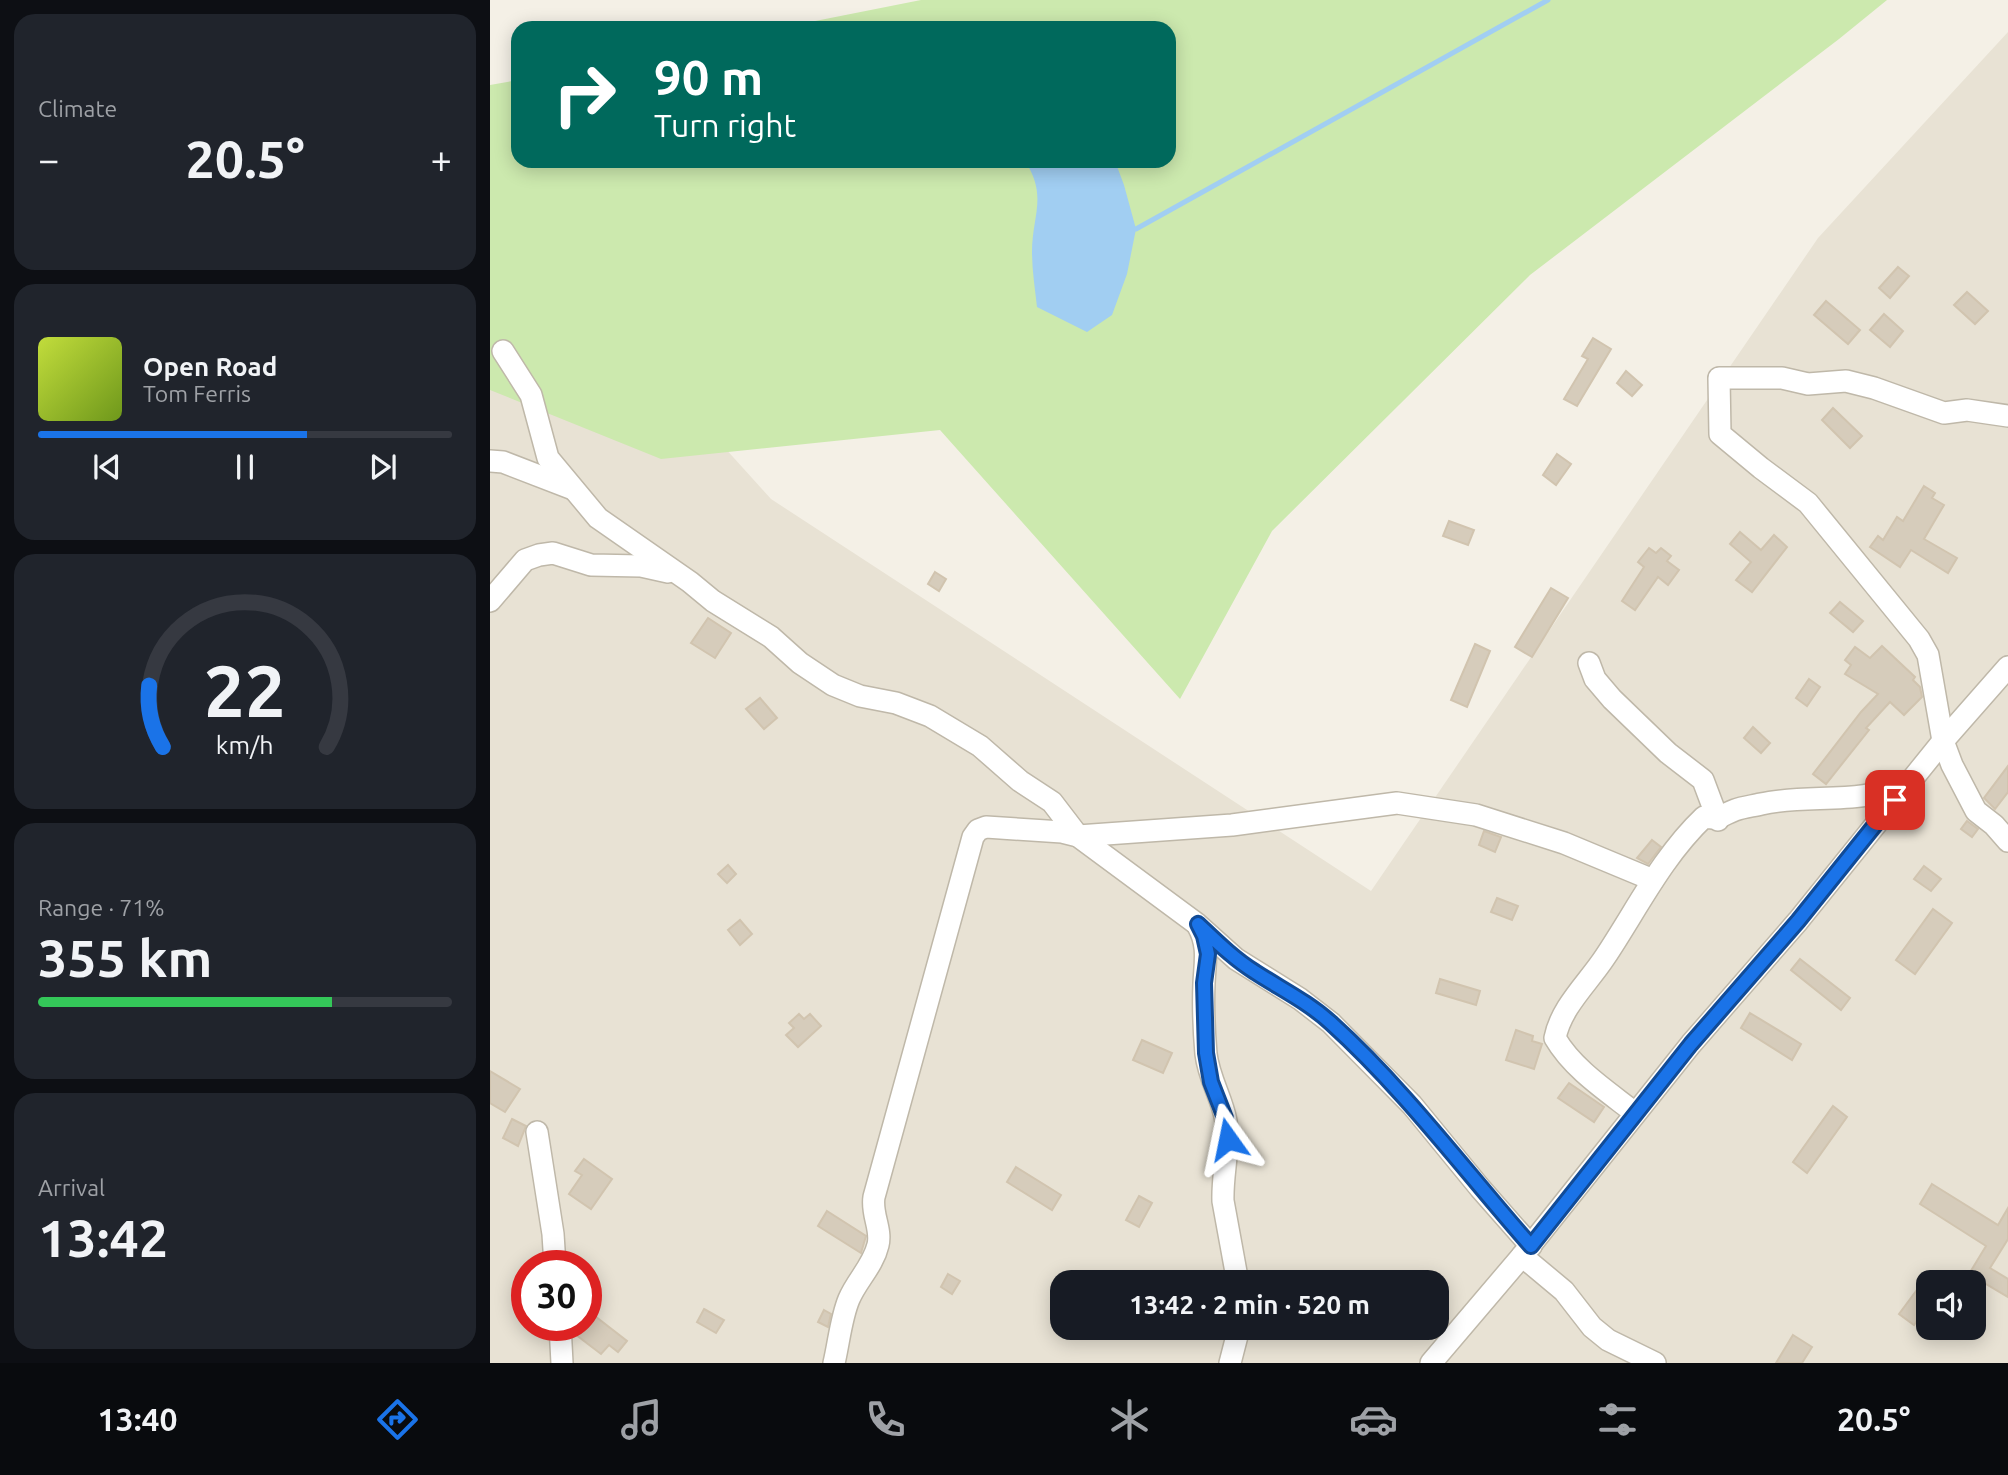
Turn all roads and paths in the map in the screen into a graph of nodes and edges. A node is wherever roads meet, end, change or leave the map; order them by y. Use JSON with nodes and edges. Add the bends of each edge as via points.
{"nodes":[{"id":1,"x":503,"y":351,"type":"dead end"},
{"id":2,"x":2008,"y":416,"type":"edge"},
{"id":3,"x":490,"y":461,"type":"edge"},
{"id":4,"x":575,"y":490,"type":"junction"},
{"id":5,"x":677,"y":574,"type":"junction"},
{"id":6,"x":490,"y":601,"type":"edge"},
{"id":7,"x":1588,"y":663,"type":"dead end"},
{"id":8,"x":2008,"y":667,"type":"edge"},
{"id":9,"x":1943,"y":741,"type":"junction"},
{"id":10,"x":1911,"y":781,"type":"junction"},
{"id":11,"x":1718,"y":820,"type":"junction"},
{"id":12,"x":1078,"y":836,"type":"junction"},
{"id":13,"x":2008,"y":841,"type":"edge"},
{"id":14,"x":1653,"y":880,"type":"junction"},
{"id":15,"x":1198,"y":924,"type":"junction"},
{"id":16,"x":1635,"y":1114,"type":"junction"},
{"id":17,"x":537,"y":1132,"type":"dead end"},
{"id":18,"x":554,"y":1250,"type":"edge"},
{"id":19,"x":1527,"y":1251,"type":"junction"},
{"id":20,"x":1236,"y":1270,"type":"edge"},
{"id":21,"x":1236,"y":1340,"type":"edge"},
{"id":22,"x":561,"y":1341,"type":"edge"},
{"id":23,"x":562,"y":1363,"type":"edge"},
{"id":24,"x":834,"y":1363,"type":"edge"},
{"id":25,"x":1230,"y":1363,"type":"edge"},
{"id":26,"x":1432,"y":1363,"type":"edge"},
{"id":27,"x":1655,"y":1363,"type":"edge"}],
"edges":[{"from":1,"to":4,"type":"street","via":[[531,395],[548,458]]},
{"from":2,"to":9,"type":"street","via":[[1967,410],[1944,413],[1846,381],[1808,384],[1782,378],[1719,378],[1720,434],[1808,503],[1919,639],[1928,654]]},
{"from":3,"to":4,"type":"street"},
{"from":4,"to":5,"type":"street","via":[[598,518]]},
{"from":5,"to":6,"type":"street","via":[[539,555],[525,560]]},
{"from":5,"to":12,"type":"street","via":[[833,685],[930,716],[980,746],[1052,802]]},
{"from":7,"to":11,"type":"street","via":[[1612,699],[1703,780]]},
{"from":8,"to":9,"type":"street"},
{"from":9,"to":10,"type":"street"},
{"from":9,"to":13,"type":"street","via":[[1976,811]]},
{"from":10,"to":11,"type":"street","via":[[1873,796],[1766,803],[1735,810]]},
{"from":10,"to":16,"type":"street"},
{"from":11,"to":14,"type":"street","via":[[1704,817],[1684,836]]},
{"from":12,"to":14,"type":"street","via":[[1232,825],[1397,803],[1476,815],[1564,843]]},
{"from":12,"to":15,"type":"street"},
{"from":12,"to":24,"type":"street","via":[[986,827],[973,837],[874,1197],[878,1243],[849,1298]]},
{"from":14,"to":16,"type":"street","via":[[1558,1023],[1555,1038],[1576,1065]]},
{"from":15,"to":19,"type":"street","via":[[1236,959],[1331,1023],[1412,1105]]},
{"from":15,"to":20,"type":"street","via":[[1208,954],[1206,1053],[1228,1139],[1222,1188]]},
{"from":16,"to":19,"type":"street"},
{"from":17,"to":18,"type":"street"},
{"from":19,"to":26,"type":"street"},
{"from":19,"to":27,"type":"street","via":[[1592,1327]]},
{"from":21,"to":25,"type":"street"},
{"from":22,"to":23,"type":"street"}]}
